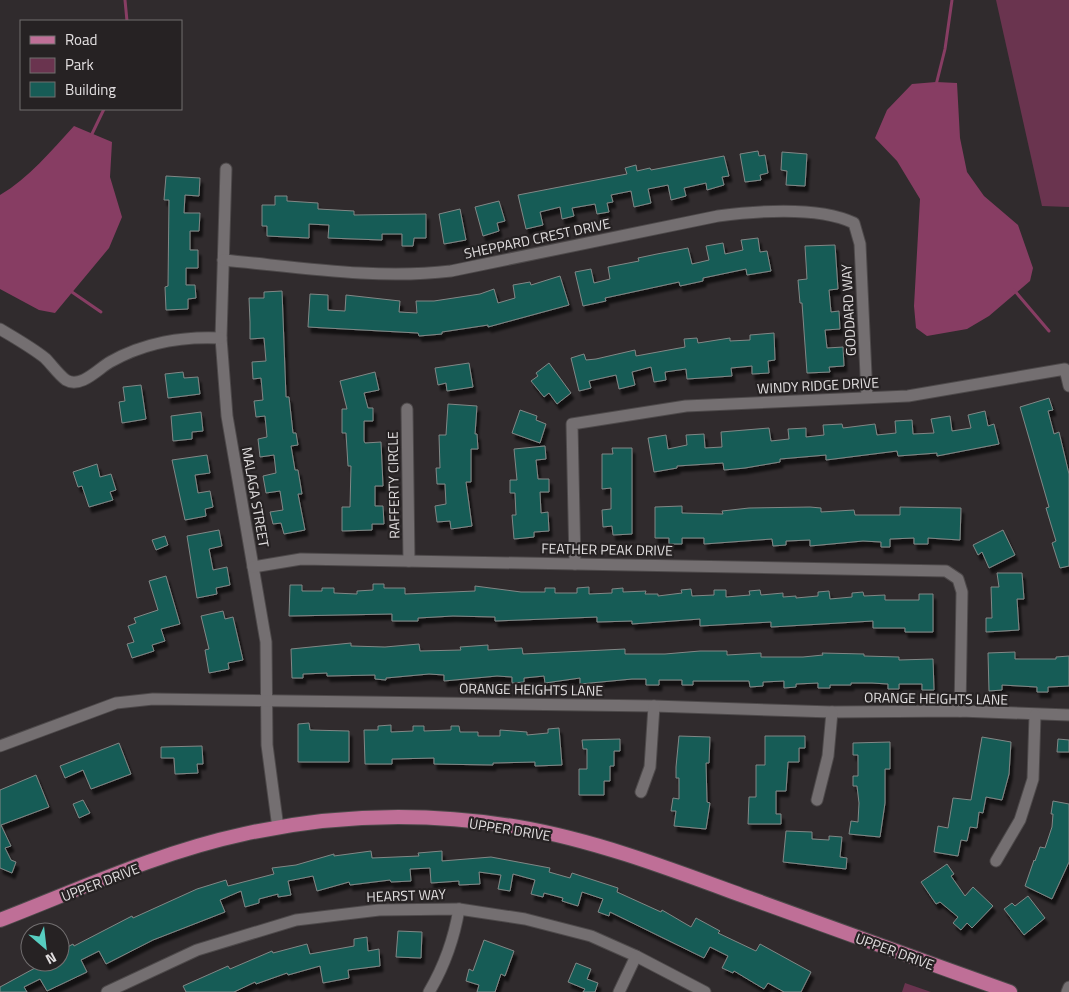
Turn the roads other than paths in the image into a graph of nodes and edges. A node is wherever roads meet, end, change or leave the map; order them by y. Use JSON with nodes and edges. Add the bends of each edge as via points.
{"nodes":[{"id":1,"x":226,"y":169,"type":"dead end"},
{"id":2,"x":854,"y":223,"type":"joint"},
{"id":3,"x":223,"y":260,"type":"junction"},
{"id":4,"x":0,"y":329,"type":"edge"},
{"id":5,"x":221,"y":338,"type":"junction"},
{"id":6,"x":1069,"y":386,"type":"edge"},
{"id":7,"x":867,"y":397,"type":"junction"},
{"id":8,"x":407,"y":409,"type":"dead end"},
{"id":9,"x":410,"y":561,"type":"junction"},
{"id":10,"x":575,"y":564,"type":"junction"},
{"id":11,"x":253,"y":567,"type":"junction"},
{"id":12,"x":268,"y":700,"type":"junction"},
{"id":13,"x":654,"y":706,"type":"junction"},
{"id":14,"x":832,"y":712,"type":"junction"},
{"id":15,"x":960,"y":712,"type":"junction"},
{"id":16,"x":1036,"y":715,"type":"junction"},
{"id":17,"x":1069,"y":715,"type":"edge"},
{"id":18,"x":0,"y":746,"type":"edge"},
{"id":19,"x":641,"y":792,"type":"dead end"},
{"id":20,"x":817,"y":800,"type":"dead end"},
{"id":21,"x":278,"y":828,"type":"junction"},
{"id":22,"x":996,"y":861,"type":"dead end"},
{"id":23,"x":459,"y":908,"type":"junction"},
{"id":24,"x":0,"y":920,"type":"edge"},
{"id":25,"x":636,"y":956,"type":"junction"},
{"id":26,"x":1069,"y":987,"type":"edge"},
{"id":27,"x":107,"y":992,"type":"edge"},
{"id":28,"x":428,"y":992,"type":"edge"},
{"id":29,"x":619,"y":992,"type":"edge"},
{"id":30,"x":705,"y":992,"type":"edge"},
{"id":31,"x":1010,"y":992,"type":"edge"},
{"id":32,"x":1067,"y":992,"type":"edge"}],
"edges":[{"from":1,"to":3,"type":"street","name":"MALAGA STREET"},
{"from":2,"to":3,"type":"street","name":"SHEPPARD CREST DRIVE","via":[[838,215],[758,211],[419,275]]},
{"from":2,"to":7,"type":"street","name":"GODDARD WAY","via":[[860,244]]},
{"from":3,"to":5,"type":"street","name":"MALAGA STREET"},
{"from":4,"to":5,"type":"street","via":[[30,348],[66,380],[74,382],[141,349],[198,336]]},
{"from":5,"to":11,"type":"street","name":"MALAGA STREET","via":[[227,416]]},
{"from":6,"to":7,"type":"street","name":"WINDY RIDGE DRIVE","via":[[1064,370],[908,396]]},
{"from":7,"to":10,"type":"street","name":"WINDY RIDGE DRIVE","via":[[686,406],[572,424]]},
{"from":8,"to":9,"type":"street","name":"RAFFERTY CIRCLE"},
{"from":9,"to":10,"type":"street","name":"FEATHER PEAK DRIVE"},
{"from":9,"to":11,"type":"street","name":"FEATHER PEAK DRIVE","via":[[301,559]]},
{"from":10,"to":15,"type":"street","name":"FEATHER PEAK DRIVE","via":[[946,571],[958,579],[962,592]]},
{"from":11,"to":12,"type":"street","name":"MALAGA STREET","via":[[266,642]]},
{"from":12,"to":13,"type":"street","name":"ORANGE HEIGHTS LANE"},
{"from":12,"to":18,"type":"street","name":"ORANGE HEIGHTS LANE","via":[[153,699],[116,703]]},
{"from":12,"to":21,"type":"street","name":"MALAGA STREET","via":[[267,745]]},
{"from":13,"to":14,"type":"street","name":"ORANGE HEIGHTS LANE"},
{"from":13,"to":19,"type":"street","via":[[650,766]]},
{"from":14,"to":15,"type":"street","name":"ORANGE HEIGHTS LANE"},
{"from":14,"to":20,"type":"street","via":[[828,756]]},
{"from":15,"to":16,"type":"street","name":"ORANGE HEIGHTS LANE"},
{"from":16,"to":17,"type":"street","name":"ORANGE HEIGHTS LANE"},
{"from":16,"to":22,"type":"street","via":[[1033,779],[1020,820]]},
{"from":21,"to":24,"type":"main road","name":"UPPER DRIVE","via":[[184,850]]},
{"from":21,"to":31,"type":"main road","name":"UPPER DRIVE","via":[[352,818],[427,817],[518,827],[586,842]]},
{"from":23,"to":25,"type":"street","name":"HEARST WAY","via":[[525,919],[590,936]]},
{"from":23,"to":27,"type":"street","name":"HEARST WAY","via":[[379,910],[296,920],[197,950]]},
{"from":23,"to":28,"type":"street","via":[[443,969]]},
{"from":25,"to":29,"type":"street"},
{"from":25,"to":30,"type":"street","name":"HEARST WAY"},
{"from":26,"to":32,"type":"street"}]}
